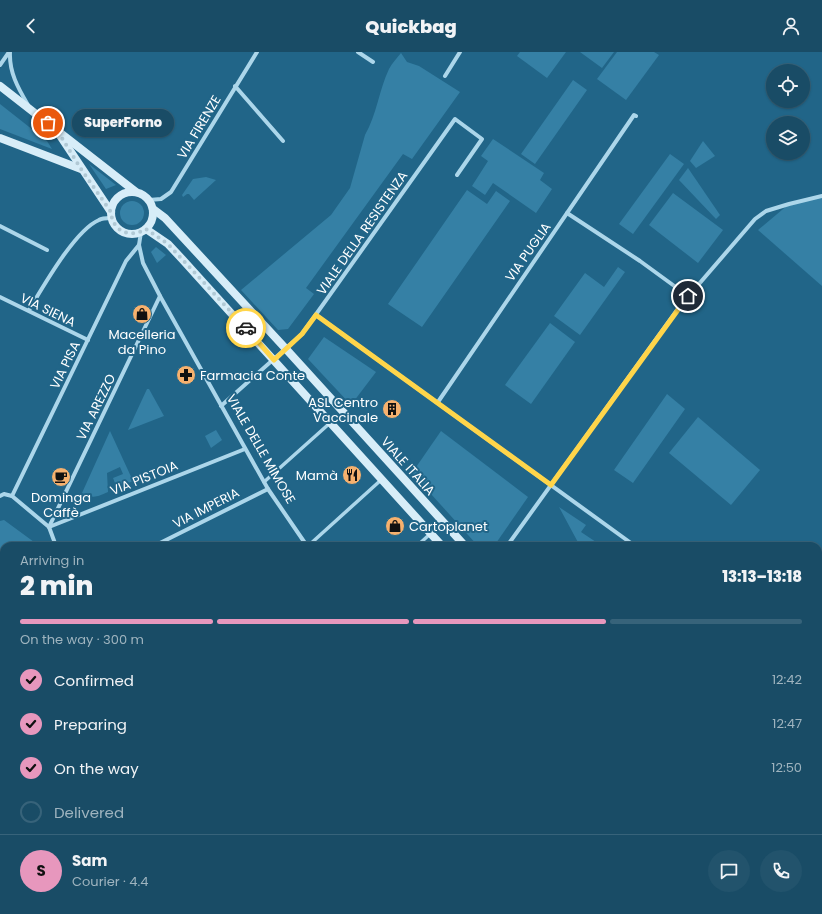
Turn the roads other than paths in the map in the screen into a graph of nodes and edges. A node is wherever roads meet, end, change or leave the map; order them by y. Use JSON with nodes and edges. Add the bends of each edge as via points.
{"nodes":[{"id":1,"x":10,"y":52,"type":"edge"},
{"id":2,"x":257,"y":52,"type":"edge"},
{"id":3,"x":358,"y":52,"type":"edge"},
{"id":4,"x":460,"y":52,"type":"edge"},
{"id":5,"x":373,"y":62,"type":"dead end"},
{"id":6,"x":0,"y":65,"type":"edge"},
{"id":7,"x":445,"y":76,"type":"dead end"},
{"id":8,"x":0,"y":86,"type":"edge"},
{"id":9,"x":235,"y":86,"type":"junction"},
{"id":10,"x":31,"y":110,"type":"junction"},
{"id":11,"x":636,"y":116,"type":"dead end"},
{"id":12,"x":57,"y":130,"type":"junction"},
{"id":13,"x":0,"y":138,"type":"edge"},
{"id":14,"x":282,"y":141,"type":"dead end"},
{"id":15,"x":81,"y":169,"type":"junction"},
{"id":16,"x":457,"y":175,"type":"dead end"},
{"id":17,"x":136,"y":192,"type":"junction"},
{"id":18,"x":822,"y":196,"type":"edge"},
{"id":19,"x":149,"y":200,"type":"junction"},
{"id":20,"x":153,"y":209,"type":"junction"},
{"id":21,"x":567,"y":212,"type":"junction"},
{"id":22,"x":111,"y":215,"type":"junction"},
{"id":23,"x":0,"y":226,"type":"edge"},
{"id":24,"x":143,"y":231,"type":"junction"},
{"id":25,"x":139,"y":245,"type":"junction"},
{"id":26,"x":47,"y":250,"type":"dead end"},
{"id":27,"x":160,"y":296,"type":"junction"},
{"id":28,"x":688,"y":296,"type":"junction"},
{"id":29,"x":0,"y":297,"type":"edge"},
{"id":30,"x":29,"y":310,"type":"junction"},
{"id":31,"x":316,"y":315,"type":"junction"},
{"id":32,"x":88,"y":340,"type":"junction"},
{"id":33,"x":286,"y":348,"type":"junction"},
{"id":34,"x":274,"y":360,"type":"junction"},
{"id":35,"x":438,"y":402,"type":"junction"},
{"id":36,"x":221,"y":406,"type":"junction"},
{"id":37,"x":330,"y":422,"type":"junction"},
{"id":38,"x":246,"y":449,"type":"junction"},
{"id":39,"x":382,"y":479,"type":"junction"},
{"id":40,"x":264,"y":482,"type":"junction"},
{"id":41,"x":551,"y":485,"type":"junction"},
{"id":42,"x":268,"y":489,"type":"junction"},
{"id":43,"x":0,"y":496,"type":"edge"},
{"id":44,"x":12,"y":496,"type":"junction"},
{"id":45,"x":49,"y":527,"type":"junction"},
{"id":46,"x":431,"y":534,"type":"junction"},
{"id":47,"x":55,"y":542,"type":"edge"},
{"id":48,"x":162,"y":542,"type":"edge"},
{"id":49,"x":305,"y":542,"type":"edge"},
{"id":50,"x":312,"y":542,"type":"edge"},
{"id":51,"x":422,"y":542,"type":"edge"},
{"id":52,"x":438,"y":542,"type":"edge"},
{"id":53,"x":461,"y":542,"type":"edge"},
{"id":54,"x":510,"y":542,"type":"edge"},
{"id":55,"x":629,"y":542,"type":"edge"}],
"edges":[{"from":1,"to":6,"type":"street"},
{"from":1,"to":10,"type":"street","via":[[14,78]]},
{"from":2,"to":9,"type":"street","name":"VIA FIRENZE"},
{"from":3,"to":5,"type":"street"},
{"from":4,"to":7,"type":"street"},
{"from":8,"to":10,"type":"main road"},
{"from":9,"to":14,"type":"street"},
{"from":9,"to":19,"type":"street","name":"VIA FIRENZE","via":[[171,192],[161,199]]},
{"from":10,"to":12,"type":"main road"},
{"from":11,"to":21,"type":"street","name":"VIA PUGLIA","via":[[634,115]]},
{"from":12,"to":15,"type":"main road"},
{"from":12,"to":17,"type":"main road"},
{"from":13,"to":15,"type":"main road"},
{"from":15,"to":22,"type":"main road"},
{"from":16,"to":31,"type":"street","name":"VIALE DELLA RESISTENZA","via":[[482,140],[454,119]]},
{"from":17,"to":19,"type":"main road"},
{"from":17,"to":22,"type":"main road","via":[[118,196],[114,201]]},
{"from":18,"to":28,"type":"street","via":[[766,211],[755,219]]},
{"from":19,"to":20,"type":"main road"},
{"from":20,"to":24,"type":"main road","via":[[150,224]]},
{"from":20,"to":33,"type":"main road","name":"VIALE ITALIA","via":[[165,218]]},
{"from":21,"to":28,"type":"street"},
{"from":21,"to":35,"type":"street","name":"VIA PUGLIA"},
{"from":22,"to":24,"type":"main road","via":[[118,229],[123,232],[130,234]]},
{"from":22,"to":30,"type":"street","via":[[91,224],[74,242]]},
{"from":23,"to":26,"type":"street"},
{"from":24,"to":25,"type":"street","name":"VIALE DELLE MIMOSE"},
{"from":24,"to":34,"type":"main road","via":[[168,244]]},
{"from":25,"to":27,"type":"street","name":"VIALE DELLE MIMOSE","via":[[143,263]]},
{"from":25,"to":32,"type":"street","name":"VIA PISA","via":[[126,261]]},
{"from":27,"to":36,"type":"street","name":"VIALE DELLE MIMOSE"},
{"from":27,"to":45,"type":"street","name":"VIA AREZZO"},
{"from":28,"to":41,"type":"street"},
{"from":29,"to":30,"type":"street","name":"VIA SIENA"},
{"from":30,"to":32,"type":"street","name":"VIA SIENA"},
{"from":31,"to":33,"type":"street","name":"VIALE DELLA RESISTENZA","via":[[302,334]]},
{"from":31,"to":35,"type":"street"},
{"from":32,"to":44,"type":"street","name":"VIA PISA"},
{"from":33,"to":34,"type":"street","name":"VIALE DELLA RESISTENZA"},
{"from":33,"to":53,"type":"main road","name":"VIALE ITALIA"},
{"from":34,"to":36,"type":"street","name":"VIALE DELLA RESISTENZA"},
{"from":34,"to":37,"type":"main road"},
{"from":35,"to":41,"type":"street"},
{"from":36,"to":38,"type":"street","name":"VIALE DELLE MIMOSE"},
{"from":37,"to":39,"type":"main road"},
{"from":37,"to":40,"type":"street"},
{"from":38,"to":40,"type":"street","name":"VIALE DELLE MIMOSE"},
{"from":38,"to":45,"type":"street","name":"VIA PISTOIA"},
{"from":39,"to":46,"type":"main road"},
{"from":39,"to":50,"type":"street"},
{"from":40,"to":42,"type":"street","name":"VIALE DELLE MIMOSE"},
{"from":41,"to":54,"type":"street"},
{"from":41,"to":55,"type":"street"},
{"from":42,"to":48,"type":"street","name":"VIA IMPERIA"},
{"from":42,"to":49,"type":"street","name":"VIALE DELLE MIMOSE"},
{"from":43,"to":44,"type":"street"},
{"from":44,"to":45,"type":"street"},
{"from":45,"to":47,"type":"street"},
{"from":46,"to":51,"type":"street"},
{"from":46,"to":52,"type":"main road"}]}
